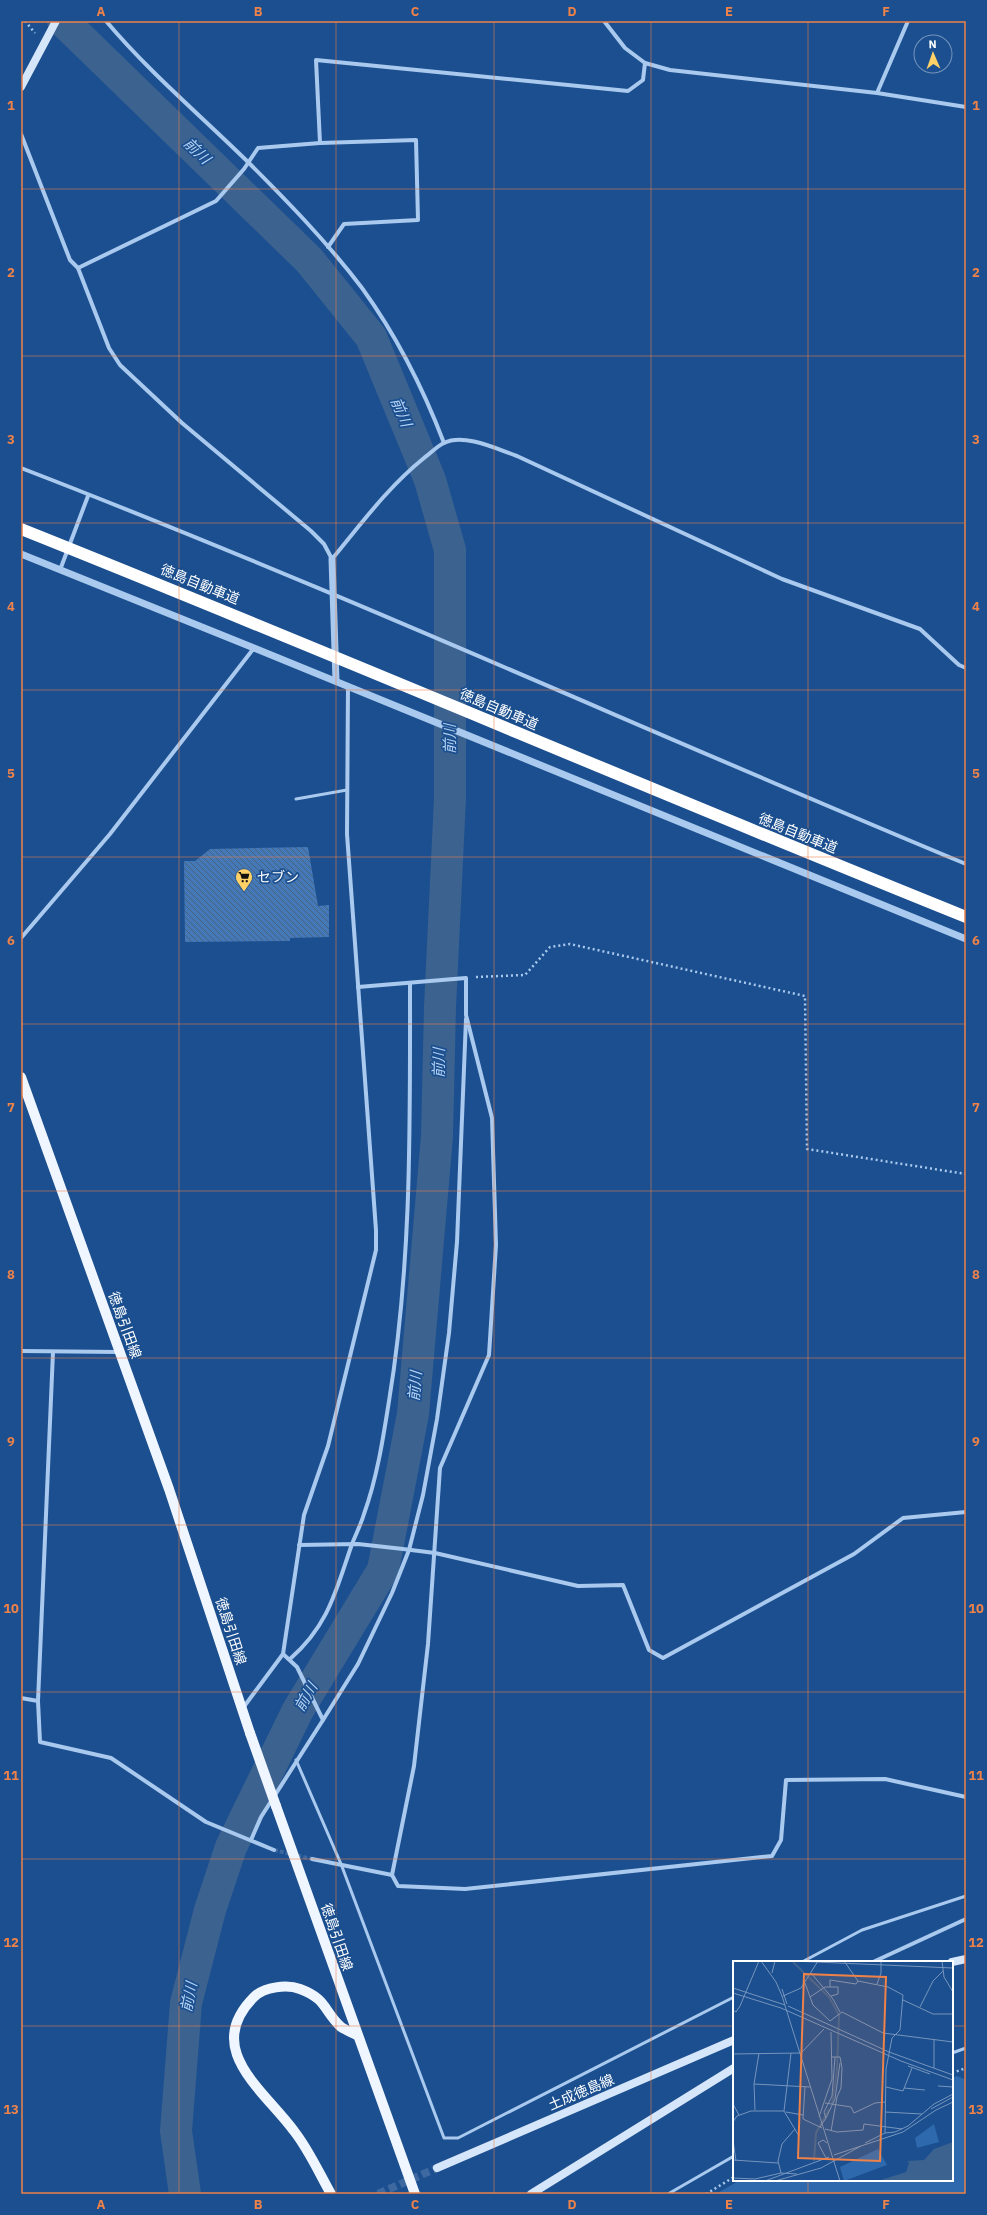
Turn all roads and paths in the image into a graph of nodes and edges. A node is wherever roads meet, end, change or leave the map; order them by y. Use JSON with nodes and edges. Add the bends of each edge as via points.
{"nodes":[{"id":1,"x":56,"y":21,"type":"edge"},
{"id":2,"x":106,"y":21,"type":"edge"},
{"id":3,"x":604,"y":21,"type":"edge"},
{"id":4,"x":908,"y":21,"type":"edge"},
{"id":5,"x":645,"y":63,"type":"junction"},
{"id":6,"x":21,"y":87,"type":"edge"},
{"id":7,"x":877,"y":93,"type":"junction"},
{"id":8,"x":966,"y":107,"type":"edge"},
{"id":9,"x":21,"y":134,"type":"edge"},
{"id":10,"x":320,"y":143,"type":"junction"},
{"id":11,"x":248,"y":162,"type":"junction"},
{"id":12,"x":328,"y":247,"type":"junction"},
{"id":13,"x":78,"y":268,"type":"junction"},
{"id":14,"x":444,"y":443,"type":"junction"},
{"id":15,"x":21,"y":468,"type":"edge"},
{"id":16,"x":88,"y":496,"type":"junction"},
{"id":17,"x":21,"y":529,"type":"edge"},
{"id":18,"x":21,"y":554,"type":"edge"},
{"id":19,"x":332,"y":560,"type":"junction"},
{"id":20,"x":60,"y":570,"type":"junction"},
{"id":21,"x":335,"y":595,"type":"junction"},
{"id":22,"x":254,"y":648,"type":"junction"},
{"id":23,"x":966,"y":668,"type":"edge"},
{"id":24,"x":336,"y":681,"type":"junction"},
{"id":25,"x":348,"y":686,"type":"junction"},
{"id":26,"x":347,"y":790,"type":"junction"},
{"id":27,"x":296,"y":799,"type":"dead end"},
{"id":28,"x":966,"y":864,"type":"edge"},
{"id":29,"x":966,"y":917,"type":"edge"},
{"id":30,"x":21,"y":938,"type":"edge"},
{"id":31,"x":966,"y":939,"type":"edge"},
{"id":32,"x":464,"y":978,"type":"junction"},
{"id":33,"x":410,"y":983,"type":"junction"},
{"id":34,"x":358,"y":987,"type":"junction"},
{"id":35,"x":466,"y":1015,"type":"junction"},
{"id":36,"x":21,"y":1076,"type":"edge"},
{"id":37,"x":966,"y":1174,"type":"edge"},
{"id":38,"x":21,"y":1351,"type":"edge"},
{"id":39,"x":53,"y":1352,"type":"junction"},
{"id":40,"x":120,"y":1352,"type":"junction"},
{"id":41,"x":966,"y":1512,"type":"edge"},
{"id":42,"x":352,"y":1544,"type":"junction"},
{"id":43,"x":299,"y":1545,"type":"junction"},
{"id":44,"x":409,"y":1550,"type":"junction"},
{"id":45,"x":435,"y":1553,"type":"junction"},
{"id":46,"x":283,"y":1654,"type":"junction"},
{"id":47,"x":290,"y":1659,"type":"junction"},
{"id":48,"x":21,"y":1698,"type":"edge"},
{"id":49,"x":38,"y":1701,"type":"junction"},
{"id":50,"x":242,"y":1710,"type":"junction"},
{"id":51,"x":323,"y":1720,"type":"junction"},
{"id":52,"x":296,"y":1760,"type":"junction"},
{"id":53,"x":966,"y":1797,"type":"edge"},
{"id":54,"x":249,"y":1840,"type":"junction"},
{"id":55,"x":274,"y":1850,"type":"tunnel mouth"},
{"id":56,"x":312,"y":1859,"type":"tunnel mouth"},
{"id":57,"x":340,"y":1864,"type":"junction"},
{"id":58,"x":392,"y":1875,"type":"junction"},
{"id":59,"x":966,"y":1896,"type":"edge"},
{"id":60,"x":966,"y":1918,"type":"edge"},
{"id":61,"x":966,"y":1959,"type":"edge"},
{"id":62,"x":804,"y":1961,"type":"edge"},
{"id":63,"x":875,"y":1961,"type":"edge"},
{"id":64,"x":953,"y":1962,"type":"edge"},
{"id":65,"x":733,"y":1998,"type":"edge"},
{"id":66,"x":357,"y":2035,"type":"junction"},
{"id":67,"x":733,"y":2040,"type":"edge"},
{"id":68,"x":966,"y":2048,"type":"edge"},
{"id":69,"x":953,"y":2053,"type":"edge"},
{"id":70,"x":966,"y":2068,"type":"edge"},
{"id":71,"x":733,"y":2069,"type":"edge"},
{"id":72,"x":953,"y":2073,"type":"edge"},
{"id":73,"x":733,"y":2157,"type":"edge"},
{"id":74,"x":437,"y":2168,"type":"tunnel mouth"},
{"id":75,"x":733,"y":2178,"type":"edge"},
{"id":76,"x":331,"y":2194,"type":"edge"},
{"id":77,"x":415,"y":2194,"type":"edge"},
{"id":78,"x":531,"y":2194,"type":"edge"},
{"id":79,"x":668,"y":2194,"type":"edge"},
{"id":80,"x":706,"y":2194,"type":"edge"}],
"edges":[{"from":1,"to":6,"type":"main road"},
{"from":2,"to":11,"type":"street","via":[[140,60]]},
{"from":3,"to":5,"type":"street","via":[[625,48]]},
{"from":4,"to":7,"type":"street"},
{"from":5,"to":7,"type":"street","via":[[670,70]]},
{"from":5,"to":10,"type":"street","via":[[643,80],[628,91],[316,60]]},
{"from":7,"to":8,"type":"street"},
{"from":9,"to":13,"type":"street","via":[[70,260]]},
{"from":10,"to":11,"type":"street","via":[[258,148]]},
{"from":10,"to":12,"type":"street","via":[[416,140],[418,220],[344,224]]},
{"from":11,"to":12,"type":"street"},
{"from":11,"to":13,"type":"street","via":[[216,201]]},
{"from":12,"to":14,"type":"street","via":[[362,289],[408,361],[430,406]]},
{"from":13,"to":19,"type":"street","via":[[109,348],[120,365],[182,423],[311,531],[324,544]]},
{"from":14,"to":19,"type":"street","via":[[406,473],[387,492]]},
{"from":14,"to":23,"type":"street","via":[[468,440],[517,456],[782,579],[920,629],[959,665]]},
{"from":15,"to":16,"type":"street"},
{"from":16,"to":20,"type":"street"},
{"from":16,"to":21,"type":"street"},
{"from":17,"to":29,"type":"highway","name":"徳島自動車道","bridge":true,"via":[[202,601]]},
{"from":18,"to":20,"type":"street"},
{"from":19,"to":21,"type":"street"},
{"from":20,"to":22,"type":"street"},
{"from":21,"to":24,"type":"street"},
{"from":21,"to":28,"type":"street"},
{"from":22,"to":24,"type":"street"},
{"from":22,"to":30,"type":"street","via":[[110,834]]},
{"from":24,"to":25,"type":"street"},
{"from":25,"to":26,"type":"street"},
{"from":25,"to":31,"type":"street"},
{"from":26,"to":27,"type":"lane"},
{"from":26,"to":34,"type":"street","via":[[350,888]]},
{"from":32,"to":33,"type":"street"},
{"from":32,"to":35,"type":"street"},
{"from":32,"to":37,"type":"path","via":[[525,975],[550,947],[570,944],[805,996],[807,1149]]},
{"from":33,"to":34,"type":"street"},
{"from":33,"to":42,"type":"street","via":[[410,1179],[404,1288],[395,1367],[380,1455],[364,1514]]},
{"from":34,"to":43,"type":"street","via":[[376,1250],[328,1446],[304,1515]]},
{"from":35,"to":44,"type":"street","via":[[458,1242],[449,1333],[427,1472]]},
{"from":35,"to":45,"type":"street","via":[[492,1118],[496,1245],[489,1355],[440,1468]]},
{"from":36,"to":40,"type":"main road","name":"徳島引田線"},
{"from":38,"to":39,"type":"street"},
{"from":39,"to":40,"type":"street"},
{"from":39,"to":49,"type":"street"},
{"from":40,"to":50,"type":"main road","name":"徳島引田線","via":[[169,1489]]},
{"from":41,"to":45,"type":"street","via":[[903,1518],[854,1554],[663,1658],[649,1650],[623,1585],[578,1586]]},
{"from":42,"to":43,"type":"street"},
{"from":42,"to":44,"type":"street"},
{"from":42,"to":47,"type":"street","via":[[345,1569],[327,1612],[308,1644]]},
{"from":43,"to":46,"type":"street"},
{"from":44,"to":45,"type":"street"},
{"from":44,"to":51,"type":"street","via":[[358,1664]]},
{"from":45,"to":58,"type":"street","via":[[414,1766]]},
{"from":46,"to":47,"type":"street"},
{"from":46,"to":50,"type":"street"},
{"from":47,"to":51,"type":"street","via":[[297,1667]]},
{"from":48,"to":49,"type":"street"},
{"from":49,"to":54,"type":"street","via":[[40,1742],[111,1758],[206,1822]]},
{"from":50,"to":66,"type":"main road","name":"徳島引田線","bridge":true},
{"from":51,"to":52,"type":"street"},
{"from":52,"to":54,"type":"street"},
{"from":52,"to":57,"type":"lane"},
{"from":53,"to":58,"type":"street","via":[[885,1779],[786,1780],[781,1840],[772,1856],[465,1889],[398,1886]]},
{"from":54,"to":55,"type":"street"},
{"from":56,"to":57,"type":"street"},
{"from":57,"to":58,"type":"street"},
{"from":57,"to":65,"type":"lane","via":[[444,2138],[458,2138]]},
{"from":59,"to":62,"type":"lane","via":[[862,1930]]},
{"from":60,"to":63,"type":"street"},
{"from":61,"to":64,"type":"main road"},
{"from":66,"to":76,"type":"main road","via":[[342,2027],[317,1996],[298,1988],[276,1987],[257,1994],[243,2008],[234,2025],[234,2042],[246,2075],[295,2132]]},
{"from":66,"to":77,"type":"main road","name":"徳島引田線"},
{"from":67,"to":74,"type":"main road","name":"土成徳島線"},
{"from":68,"to":69,"type":"lane"},
{"from":70,"to":72,"type":"path"},
{"from":71,"to":78,"type":"main road"},
{"from":73,"to":79,"type":"lane"},
{"from":75,"to":80,"type":"path"}]}
